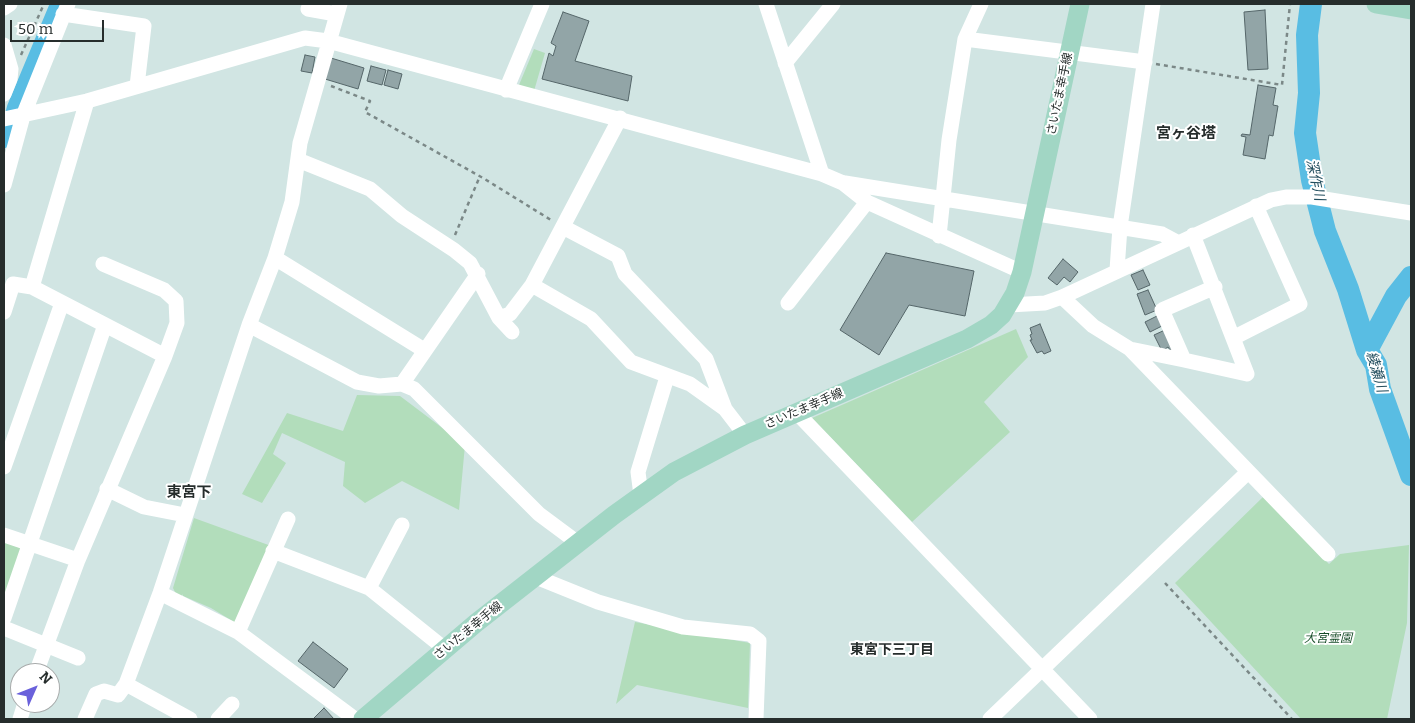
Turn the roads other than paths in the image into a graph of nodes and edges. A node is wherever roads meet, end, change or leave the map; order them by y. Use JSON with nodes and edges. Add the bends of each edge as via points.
{"nodes":[{"id":1,"x":10,"y":4,"type":"edge"},
{"id":2,"x":310,"y":4,"type":"edge"},
{"id":3,"x":542,"y":4,"type":"edge"},
{"id":4,"x":766,"y":4,"type":"edge"},
{"id":5,"x":832,"y":4,"type":"edge"},
{"id":6,"x":981,"y":4,"type":"edge"},
{"id":7,"x":1080,"y":4,"type":"edge"},
{"id":8,"x":1153,"y":4,"type":"edge"},
{"id":9,"x":1376,"y":4,"type":"edge"},
{"id":10,"x":4,"y":8,"type":"edge"},
{"id":11,"x":66,"y":9,"type":"edge"},
{"id":12,"x":338,"y":9,"type":"edge"},
{"id":13,"x":1411,"y":10,"type":"edge"},
{"id":14,"x":965,"y":38,"type":"junction"},
{"id":15,"x":328,"y":41,"type":"junction"},
{"id":16,"x":4,"y":45,"type":"edge"},
{"id":17,"x":1069,"y":53,"type":"junction"},
{"id":18,"x":1145,"y":62,"type":"junction"},
{"id":19,"x":785,"y":63,"type":"junction"},
{"id":20,"x":137,"y":86,"type":"junction"},
{"id":21,"x":506,"y":90,"type":"junction"},
{"id":22,"x":4,"y":94,"type":"edge"},
{"id":23,"x":87,"y":101,"type":"junction"},
{"id":24,"x":23,"y":116,"type":"junction"},
{"id":25,"x":620,"y":118,"type":"junction"},
{"id":26,"x":4,"y":119,"type":"edge"},
{"id":27,"x":298,"y":160,"type":"junction"},
{"id":28,"x":822,"y":174,"type":"junction"},
{"id":29,"x":844,"y":183,"type":"junction"},
{"id":30,"x":4,"y":186,"type":"edge"},
{"id":31,"x":943,"y":200,"type":"junction"},
{"id":32,"x":867,"y":202,"type":"junction"},
{"id":33,"x":1256,"y":206,"type":"junction"},
{"id":34,"x":1411,"y":213,"type":"edge"},
{"id":35,"x":1035,"y":214,"type":"junction"},
{"id":36,"x":563,"y":227,"type":"junction"},
{"id":37,"x":1120,"y":227,"type":"junction"},
{"id":38,"x":1193,"y":235,"type":"junction"},
{"id":39,"x":939,"y":236,"type":"junction"},
{"id":40,"x":1177,"y":242,"type":"junction"},
{"id":41,"x":275,"y":258,"type":"junction"},
{"id":42,"x":103,"y":264,"type":"dead end"},
{"id":43,"x":1117,"y":270,"type":"junction"},
{"id":44,"x":1022,"y":272,"type":"junction"},
{"id":45,"x":478,"y":274,"type":"junction"},
{"id":46,"x":532,"y":285,"type":"junction"},
{"id":47,"x":32,"y":287,"type":"junction"},
{"id":48,"x":1215,"y":287,"type":"junction"},
{"id":49,"x":1062,"y":297,"type":"junction"},
{"id":50,"x":788,"y":302,"type":"dead end"},
{"id":51,"x":62,"y":303,"type":"junction"},
{"id":52,"x":1009,"y":305,"type":"junction"},
{"id":53,"x":4,"y":312,"type":"edge"},
{"id":54,"x":499,"y":318,"type":"junction"},
{"id":55,"x":249,"y":324,"type":"junction"},
{"id":56,"x":105,"y":325,"type":"junction"},
{"id":57,"x":512,"y":332,"type":"dead end"},
{"id":58,"x":1233,"y":338,"type":"junction"},
{"id":59,"x":1130,"y":349,"type":"junction"},
{"id":60,"x":424,"y":350,"type":"junction"},
{"id":61,"x":165,"y":356,"type":"junction"},
{"id":62,"x":1184,"y":360,"type":"junction"},
{"id":63,"x":667,"y":377,"type":"junction"},
{"id":64,"x":402,"y":384,"type":"junction"},
{"id":65,"x":725,"y":409,"type":"junction"},
{"id":66,"x":797,"y":413,"type":"junction"},
{"id":67,"x":745,"y":435,"type":"junction"},
{"id":68,"x":4,"y":467,"type":"edge"},
{"id":69,"x":1248,"y":472,"type":"junction"},
{"id":70,"x":107,"y":489,"type":"junction"},
{"id":71,"x":641,"y":494,"type":"junction"},
{"id":72,"x":185,"y":515,"type":"junction"},
{"id":73,"x":288,"y":519,"type":"dead end"},
{"id":74,"x":402,"y":525,"type":"dead end"},
{"id":75,"x":4,"y":535,"type":"edge"},
{"id":76,"x":578,"y":543,"type":"junction"},
{"id":77,"x":30,"y":545,"type":"junction"},
{"id":78,"x":273,"y":551,"type":"junction"},
{"id":79,"x":1328,"y":554,"type":"dead end"},
{"id":80,"x":78,"y":560,"type":"junction"},
{"id":81,"x":536,"y":577,"type":"junction"},
{"id":82,"x":369,"y":588,"type":"junction"},
{"id":83,"x":160,"y":593,"type":"junction"},
{"id":84,"x":4,"y":618,"type":"edge"},
{"id":85,"x":4,"y":628,"type":"edge"},
{"id":86,"x":238,"y":632,"type":"junction"},
{"id":87,"x":46,"y":646,"type":"junction"},
{"id":88,"x":445,"y":649,"type":"junction"},
{"id":89,"x":78,"y":658,"type":"dead end"},
{"id":90,"x":40,"y":663,"type":"edge"},
{"id":91,"x":1042,"y":669,"type":"junction"},
{"id":92,"x":126,"y":684,"type":"junction"},
{"id":93,"x":232,"y":704,"type":"dead end"},
{"id":94,"x":186,"y":718,"type":"edge"},
{"id":95,"x":85,"y":719,"type":"edge"},
{"id":96,"x":218,"y":719,"type":"edge"},
{"id":97,"x":355,"y":719,"type":"edge"},
{"id":98,"x":363,"y":719,"type":"edge"},
{"id":99,"x":756,"y":719,"type":"edge"},
{"id":100,"x":990,"y":719,"type":"edge"},
{"id":101,"x":1090,"y":719,"type":"edge"}],
"edges":[{"from":1,"to":10,"type":"street"},
{"from":2,"to":12,"type":"street","via":[[308,8]]},
{"from":3,"to":21,"type":"street"},
{"from":4,"to":19,"type":"street"},
{"from":5,"to":19,"type":"street"},
{"from":6,"to":14,"type":"street"},
{"from":7,"to":17,"type":"main road","name":"さいたま幸手線"},
{"from":8,"to":18,"type":"street"},
{"from":9,"to":13,"type":"main road"},
{"from":11,"to":20,"type":"street","via":[[144,26]]},
{"from":11,"to":24,"type":"street"},
{"from":12,"to":15,"type":"street"},
{"from":14,"to":17,"type":"street"},
{"from":14,"to":31,"type":"street"},
{"from":15,"to":20,"type":"street","via":[[305,38]]},
{"from":15,"to":21,"type":"street"},
{"from":15,"to":27,"type":"street"},
{"from":16,"to":22,"type":"street","via":[[11,69]]},
{"from":17,"to":18,"type":"street"},
{"from":17,"to":35,"type":"main road","name":"さいたま幸手線"},
{"from":18,"to":37,"type":"street"},
{"from":19,"to":28,"type":"street"},
{"from":20,"to":23,"type":"street"},
{"from":21,"to":25,"type":"street"},
{"from":23,"to":24,"type":"street"},
{"from":23,"to":47,"type":"street"},
{"from":24,"to":26,"type":"street"},
{"from":24,"to":30,"type":"street"},
{"from":25,"to":28,"type":"street"},
{"from":25,"to":36,"type":"street"},
{"from":27,"to":41,"type":"street","via":[[292,202]]},
{"from":27,"to":45,"type":"street","via":[[370,189],[402,216],[450,247]]},
{"from":28,"to":29,"type":"street"},
{"from":29,"to":31,"type":"street"},
{"from":29,"to":32,"type":"street"},
{"from":31,"to":35,"type":"street"},
{"from":31,"to":39,"type":"street"},
{"from":32,"to":39,"type":"street"},
{"from":32,"to":50,"type":"street"},
{"from":33,"to":34,"type":"street","via":[[1299,196]]},
{"from":33,"to":38,"type":"street"},
{"from":33,"to":58,"type":"street","via":[[1300,304]]},
{"from":35,"to":37,"type":"street"},
{"from":35,"to":44,"type":"main road","name":"さいたま幸手線"},
{"from":36,"to":46,"type":"street"},
{"from":36,"to":65,"type":"street","via":[[618,256],[625,274],[706,359]]},
{"from":37,"to":40,"type":"street","via":[[1162,234]]},
{"from":37,"to":43,"type":"street"},
{"from":38,"to":40,"type":"street"},
{"from":38,"to":48,"type":"street"},
{"from":39,"to":44,"type":"street"},
{"from":40,"to":43,"type":"street"},
{"from":41,"to":55,"type":"street"},
{"from":41,"to":60,"type":"street"},
{"from":42,"to":61,"type":"street","via":[[164,290],[176,300],[177,323]]},
{"from":43,"to":49,"type":"street"},
{"from":44,"to":52,"type":"main road","name":"さいたま幸手線"},
{"from":45,"to":54,"type":"street"},
{"from":45,"to":60,"type":"street"},
{"from":46,"to":54,"type":"street","via":[[510,314]]},
{"from":46,"to":63,"type":"street","via":[[591,319],[631,362]]},
{"from":47,"to":51,"type":"street"},
{"from":47,"to":53,"type":"street","via":[[13,284]]},
{"from":48,"to":58,"type":"street"},
{"from":48,"to":62,"type":"street","via":[[1162,310]]},
{"from":49,"to":52,"type":"street","via":[[1038,304]]},
{"from":49,"to":59,"type":"street","via":[[1110,339]]},
{"from":51,"to":56,"type":"street"},
{"from":51,"to":68,"type":"street"},
{"from":52,"to":66,"type":"main road","name":"さいたま幸手線","via":[[991,325],[966,339]]},
{"from":54,"to":57,"type":"street"},
{"from":55,"to":64,"type":"street","via":[[357,382],[379,386]]},
{"from":55,"to":72,"type":"street"},
{"from":56,"to":61,"type":"street"},
{"from":56,"to":77,"type":"street"},
{"from":58,"to":62,"type":"street","via":[[1247,374]]},
{"from":59,"to":62,"type":"street"},
{"from":59,"to":69,"type":"street"},
{"from":60,"to":64,"type":"street"},
{"from":61,"to":70,"type":"street"},
{"from":63,"to":65,"type":"street","via":[[690,384]]},
{"from":63,"to":71,"type":"street","via":[[638,472]]},
{"from":64,"to":76,"type":"street","via":[[414,389],[538,514]]},
{"from":65,"to":67,"type":"street"},
{"from":66,"to":67,"type":"main road","name":"さいたま幸手線"},
{"from":66,"to":91,"type":"street"},
{"from":67,"to":71,"type":"main road","name":"さいたま幸手線","via":[[674,472]]},
{"from":69,"to":79,"type":"street"},
{"from":69,"to":91,"type":"street"},
{"from":70,"to":72,"type":"street","via":[[144,507]]},
{"from":70,"to":80,"type":"street"},
{"from":71,"to":76,"type":"main road","name":"さいたま幸手線"},
{"from":72,"to":83,"type":"street"},
{"from":73,"to":78,"type":"street"},
{"from":74,"to":82,"type":"street"},
{"from":75,"to":77,"type":"street"},
{"from":76,"to":81,"type":"main road","name":"さいたま幸手線"},
{"from":77,"to":80,"type":"street"},
{"from":77,"to":84,"type":"street"},
{"from":78,"to":82,"type":"street"},
{"from":78,"to":86,"type":"street"},
{"from":80,"to":87,"type":"street"},
{"from":81,"to":88,"type":"main road","name":"さいたま幸手線"},
{"from":81,"to":99,"type":"street","via":[[598,602],[682,627],[750,634],[759,641]]},
{"from":82,"to":88,"type":"street"},
{"from":83,"to":86,"type":"street"},
{"from":83,"to":92,"type":"street"},
{"from":85,"to":87,"type":"street"},
{"from":86,"to":97,"type":"street"},
{"from":87,"to":89,"type":"street"},
{"from":87,"to":90,"type":"street"},
{"from":88,"to":98,"type":"main road","name":"さいたま幸手線"},
{"from":91,"to":100,"type":"street"},
{"from":91,"to":101,"type":"street"},
{"from":92,"to":94,"type":"street"},
{"from":92,"to":95,"type":"street","via":[[118,695],[96,694]]},
{"from":93,"to":96,"type":"street"}]}
